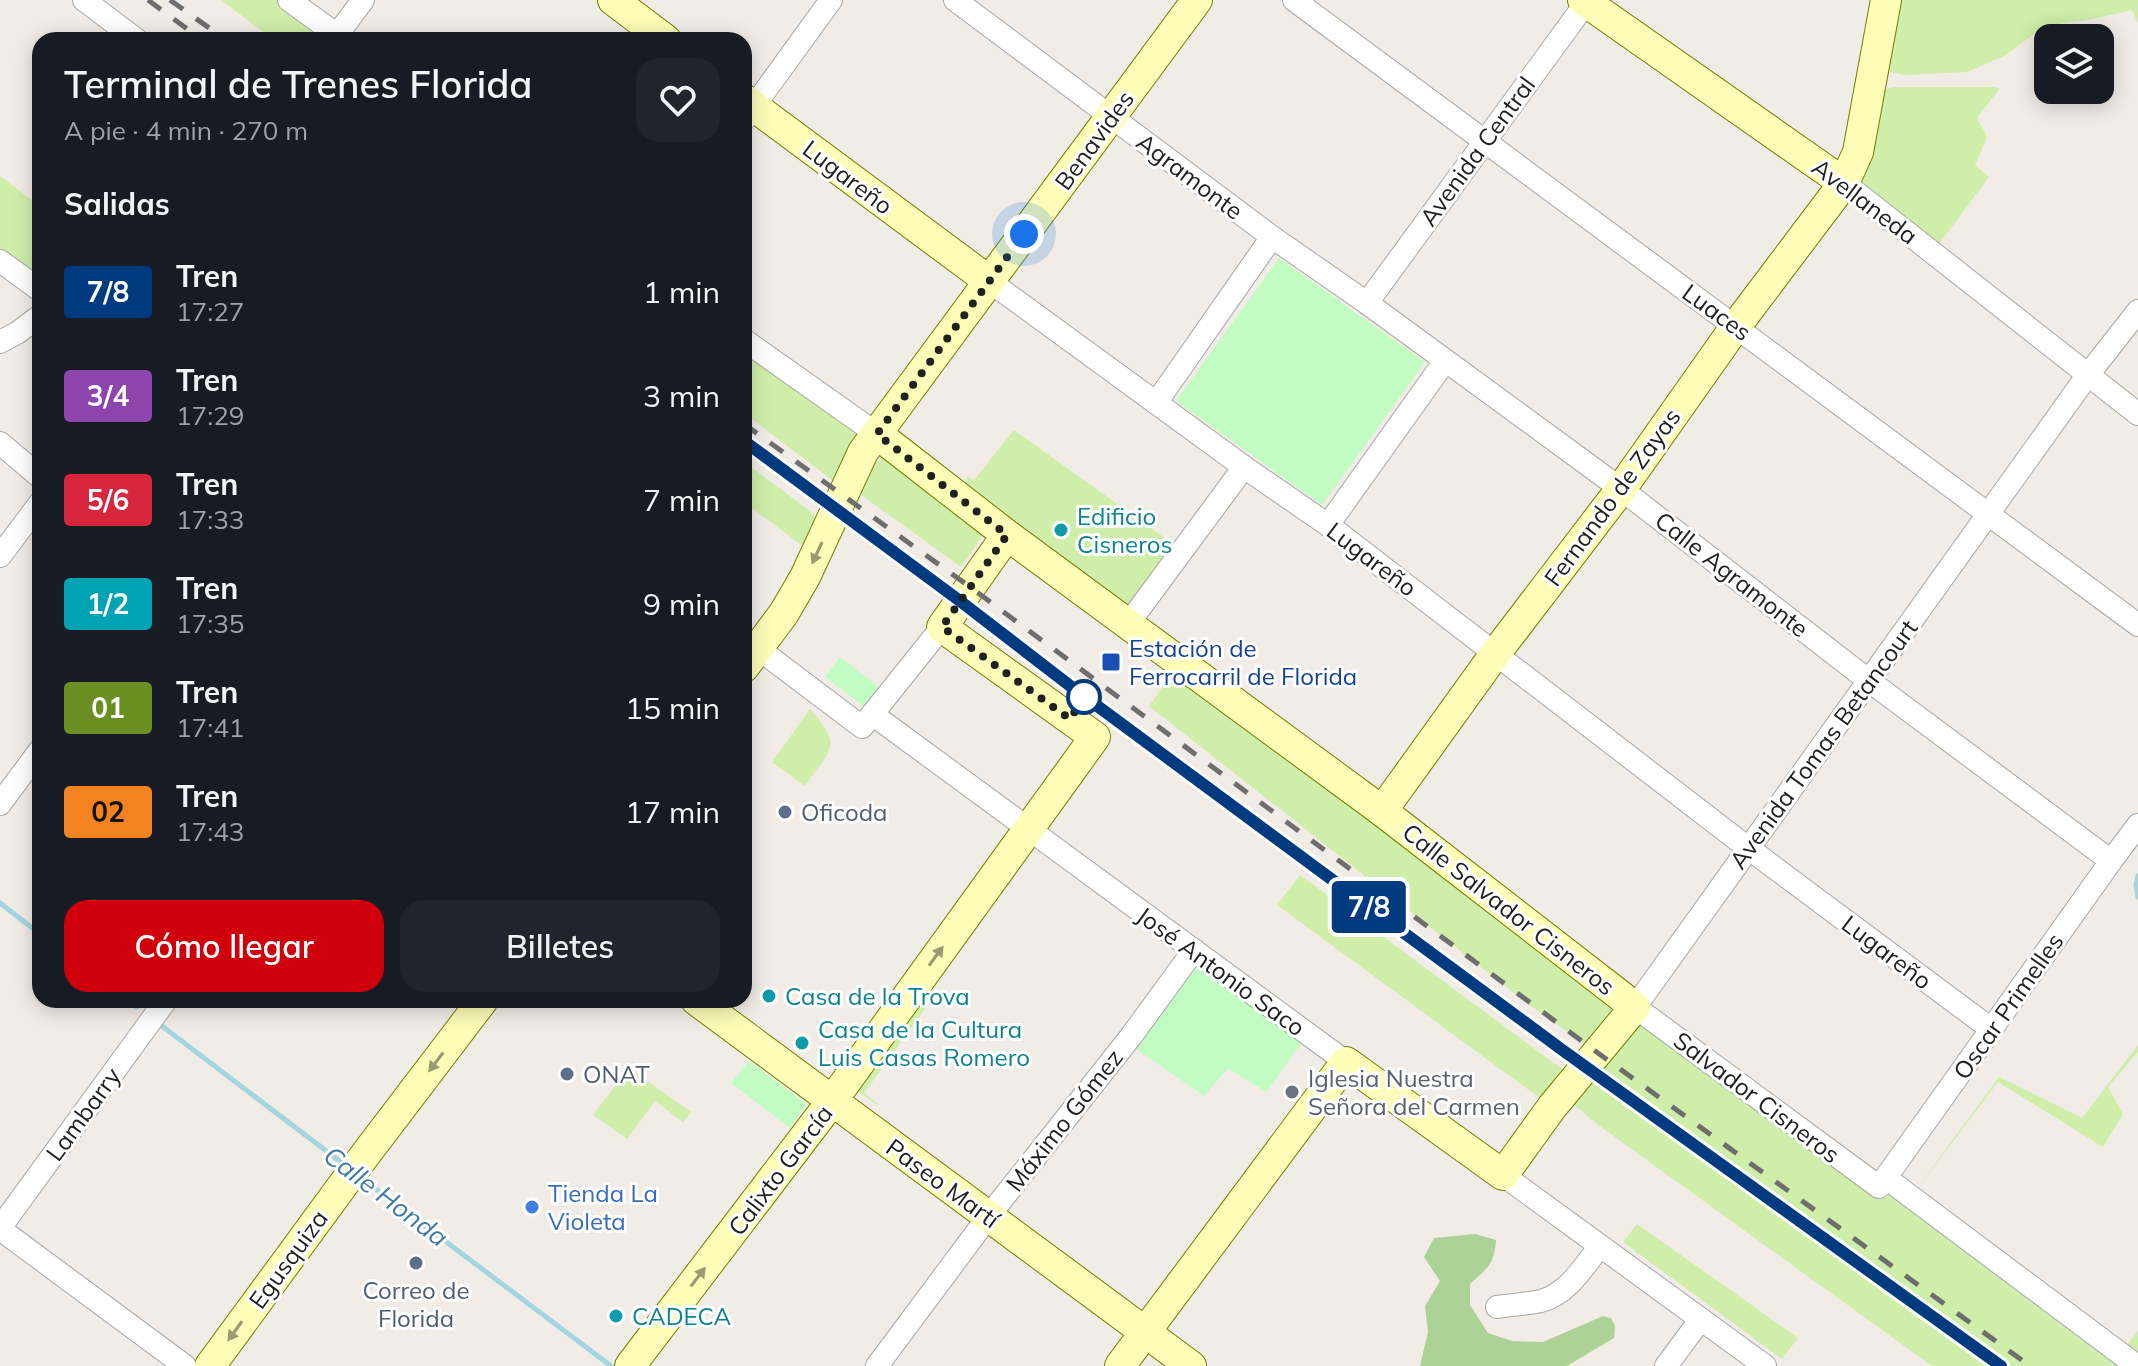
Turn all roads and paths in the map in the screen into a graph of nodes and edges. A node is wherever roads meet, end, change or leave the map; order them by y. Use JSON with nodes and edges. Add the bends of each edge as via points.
{"nodes":[{"id":1,"x":84,"y":0,"type":"edge"},
{"id":2,"x":289,"y":0,"type":"edge"},
{"id":3,"x":363,"y":0,"type":"edge"},
{"id":4,"x":613,"y":0,"type":"edge"},
{"id":5,"x":831,"y":0,"type":"edge"},
{"id":6,"x":955,"y":0,"type":"edge"},
{"id":7,"x":1197,"y":0,"type":"edge"},
{"id":8,"x":1294,"y":0,"type":"edge"},
{"id":9,"x":1886,"y":0,"type":"edge"},
{"id":10,"x":1585,"y":1,"type":"edge"},
{"id":11,"x":126,"y":32,"type":"edge"},
{"id":12,"x":334,"y":32,"type":"edge"},
{"id":13,"x":344,"y":32,"type":"edge"},
{"id":14,"x":655,"y":32,"type":"edge"},
{"id":15,"x":752,"y":103,"type":"edge"},
{"id":16,"x":752,"y":113,"type":"edge"},
{"id":17,"x":1111,"y":116,"type":"junction"},
{"id":18,"x":1485,"y":141,"type":"junction"},
{"id":19,"x":1844,"y":183,"type":"junction"},
{"id":20,"x":1272,"y":237,"type":"junction"},
{"id":21,"x":0,"y":261,"type":"edge"},
{"id":22,"x":989,"y":281,"type":"junction"},
{"id":23,"x":32,"y":284,"type":"edge"},
{"id":24,"x":1367,"y":303,"type":"junction"},
{"id":25,"x":2138,"y":311,"type":"edge"},
{"id":26,"x":32,"y":322,"type":"edge"},
{"id":27,"x":1736,"y":326,"type":"junction"},
{"id":28,"x":0,"y":342,"type":"edge"},
{"id":29,"x":752,"y":346,"type":"edge"},
{"id":30,"x":1445,"y":361,"type":"junction"},
{"id":31,"x":2087,"y":376,"type":"junction"},
{"id":32,"x":1156,"y":403,"type":"junction"},
{"id":33,"x":2138,"y":414,"type":"edge"},
{"id":34,"x":877,"y":434,"type":"junction"},
{"id":35,"x":0,"y":443,"type":"edge"},
{"id":36,"x":1244,"y":467,"type":"junction"},
{"id":37,"x":32,"y":470,"type":"edge"},
{"id":38,"x":1621,"y":489,"type":"junction"},
{"id":39,"x":32,"y":514,"type":"edge"},
{"id":40,"x":1989,"y":515,"type":"junction"},
{"id":41,"x":1328,"y":525,"type":"junction"},
{"id":42,"x":1007,"y":535,"type":"junction"},
{"id":43,"x":0,"y":556,"type":"edge"},
{"id":44,"x":1128,"y":624,"type":"junction"},
{"id":45,"x":2138,"y":625,"type":"edge"},
{"id":46,"x":942,"y":627,"type":"junction"},
{"id":47,"x":752,"y":648,"type":"edge"},
{"id":48,"x":752,"y":653,"type":"edge"},
{"id":49,"x":1495,"y":654,"type":"junction"},
{"id":50,"x":1868,"y":680,"type":"junction"},
{"id":51,"x":867,"y":721,"type":"junction"},
{"id":52,"x":32,"y":761,"type":"edge"},
{"id":53,"x":0,"y":804,"type":"edge"},
{"id":54,"x":1382,"y":811,"type":"junction"},
{"id":55,"x":2138,"y":825,"type":"edge"},
{"id":56,"x":1028,"y":829,"type":"junction"},
{"id":57,"x":1748,"y":848,"type":"junction"},
{"id":58,"x":2111,"y":861,"type":"junction"},
{"id":59,"x":1194,"y":950,"type":"junction"},
{"id":60,"x":1635,"y":1007,"type":"junction"},
{"id":61,"x":160,"y":1008,"type":"edge"},
{"id":62,"x":477,"y":1008,"type":"edge"},
{"id":63,"x":707,"y":1008,"type":"edge"},
{"id":64,"x":1991,"y":1029,"type":"junction"},
{"id":65,"x":1346,"y":1062,"type":"junction"},
{"id":66,"x":832,"y":1101,"type":"junction"},
{"id":67,"x":1503,"y":1175,"type":"junction"},
{"id":68,"x":1882,"y":1182,"type":"junction"},
{"id":69,"x":988,"y":1217,"type":"junction"},
{"id":70,"x":0,"y":1228,"type":"edge"},
{"id":71,"x":1600,"y":1246,"type":"junction"},
{"id":72,"x":1497,"y":1307,"type":"dead end"},
{"id":73,"x":1701,"y":1319,"type":"junction"},
{"id":74,"x":1145,"y":1332,"type":"junction"},
{"id":75,"x":632,"y":1364,"type":"edge"},
{"id":76,"x":185,"y":1366,"type":"edge"},
{"id":77,"x":210,"y":1366,"type":"edge"},
{"id":78,"x":877,"y":1366,"type":"edge"},
{"id":79,"x":1120,"y":1366,"type":"edge"},
{"id":80,"x":1191,"y":1366,"type":"edge"},
{"id":81,"x":1666,"y":1366,"type":"edge"},
{"id":82,"x":1765,"y":1366,"type":"edge"},
{"id":83,"x":2137,"y":1366,"type":"edge"}],
"edges":[{"from":1,"to":11,"type":"street"},
{"from":2,"to":12,"type":"street"},
{"from":3,"to":13,"type":"street"},
{"from":4,"to":14,"type":"main road"},
{"from":5,"to":15,"type":"street"},
{"from":6,"to":17,"type":"street","name":"Agramonte"},
{"from":7,"to":17,"type":"main road","name":"Benavides"},
{"from":8,"to":18,"type":"street","name":"Luaces"},
{"from":9,"to":19,"type":"main road","name":"Fernando de Zayas","via":[[1858,152]]},
{"from":10,"to":18,"type":"street","name":"Avenida Central"},
{"from":10,"to":19,"type":"main road","name":"Avellaneda"},
{"from":16,"to":22,"type":"main road","name":"Lugareño"},
{"from":17,"to":20,"type":"street","name":"Agramonte"},
{"from":17,"to":22,"type":"main road","name":"Benavides"},
{"from":18,"to":24,"type":"street","name":"Avenida Central"},
{"from":18,"to":27,"type":"street","name":"Luaces"},
{"from":19,"to":27,"type":"main road","name":"Fernando de Zayas"},
{"from":19,"to":31,"type":"street","name":"Avellaneda"},
{"from":20,"to":24,"type":"street","name":"Calle Agramonte"},
{"from":20,"to":32,"type":"street"},
{"from":21,"to":23,"type":"street"},
{"from":22,"to":32,"type":"street","name":"Lugareño"},
{"from":22,"to":34,"type":"main road","name":"Benavides"},
{"from":24,"to":30,"type":"street","name":"Calle Agramonte"},
{"from":25,"to":31,"type":"street","name":"Avenida Tomas Betancourt"},
{"from":26,"to":28,"type":"street"},
{"from":27,"to":38,"type":"main road","name":"Fernando de Zayas"},
{"from":27,"to":40,"type":"street","name":"Luaces"},
{"from":29,"to":34,"type":"street"},
{"from":30,"to":38,"type":"street","name":"Calle Agramonte"},
{"from":30,"to":41,"type":"street"},
{"from":31,"to":33,"type":"street","name":"Avellaneda"},
{"from":31,"to":40,"type":"street","name":"Avenida Tomas Betancourt"},
{"from":32,"to":36,"type":"street","name":"Lugareño"},
{"from":34,"to":42,"type":"main road"},
{"from":34,"to":47,"type":"main road","one_way":true,"via":[[863,452],[784,613]]},
{"from":35,"to":37,"type":"street"},
{"from":36,"to":41,"type":"street","name":"Lugareño"},
{"from":36,"to":44,"type":"street"},
{"from":38,"to":49,"type":"main road","name":"Fernando de Zayas"},
{"from":38,"to":50,"type":"street","name":"Calle Agramonte"},
{"from":39,"to":43,"type":"street"},
{"from":40,"to":45,"type":"street","name":"Luaces"},
{"from":40,"to":50,"type":"street","name":"Avenida Tomas Betancourt"},
{"from":41,"to":49,"type":"street","name":"Lugareño"},
{"from":42,"to":44,"type":"main road"},
{"from":42,"to":46,"type":"main road"},
{"from":44,"to":54,"type":"main road"},
{"from":46,"to":51,"type":"street"},
{"from":46,"to":56,"type":"main road","name":"Calixto García","via":[[1095,737]]},
{"from":48,"to":51,"type":"street","name":"José Antonio Saco"},
{"from":49,"to":54,"type":"main road","name":"Fernando de Zayas"},
{"from":49,"to":57,"type":"street","name":"Lugareño"},
{"from":50,"to":57,"type":"street","name":"Avenida Tomas Betancourt"},
{"from":50,"to":58,"type":"street","name":"Calle Agramonte"},
{"from":51,"to":56,"type":"street","name":"José Antonio Saco"},
{"from":52,"to":53,"type":"street"},
{"from":54,"to":60,"type":"main road","name":"Calle Salvador Cisneros"},
{"from":55,"to":58,"type":"street","name":"Oscar Primelles"},
{"from":56,"to":59,"type":"street","name":"José Antonio Saco"},
{"from":66,"to":56,"type":"main road","name":"Calixto García","one_way":true},
{"from":57,"to":60,"type":"street","name":"Avenida Tomas Betancourt"},
{"from":57,"to":64,"type":"street","name":"Lugareño"},
{"from":58,"to":64,"type":"street","name":"Oscar Primelles"},
{"from":59,"to":65,"type":"street","name":"José Antonio Saco"},
{"from":59,"to":69,"type":"street","name":"Máximo Gómez"},
{"from":60,"to":67,"type":"main road","name":"Avenida Tomas Betancourt"},
{"from":60,"to":68,"type":"street","name":"Salvador Cisneros"},
{"from":61,"to":70,"type":"street","name":"Lambarry"},
{"from":62,"to":77,"type":"main road","name":"Egusquiza","one_way":true},
{"from":63,"to":66,"type":"main road","name":"Paseo Martí"},
{"from":64,"to":68,"type":"street","name":"Oscar Primelles"},
{"from":65,"to":67,"type":"main road","name":"José Antonio Saco"},
{"from":65,"to":74,"type":"main road"},
{"from":66,"to":69,"type":"main road","name":"Paseo Martí"},
{"from":75,"to":66,"type":"main road","name":"Calixto García","one_way":true},
{"from":67,"to":71,"type":"street","name":"José Antonio Saco"},
{"from":68,"to":83,"type":"street","name":"Salvador Cisneros"},
{"from":69,"to":74,"type":"main road","name":"Paseo Martí"},
{"from":69,"to":78,"type":"street","name":"Máximo Gómez"},
{"from":70,"to":76,"type":"street"},
{"from":71,"to":72,"type":"street","via":[[1559,1293]]},
{"from":71,"to":73,"type":"street","name":"José Antonio Saco"},
{"from":73,"to":81,"type":"street"},
{"from":73,"to":82,"type":"street","name":"José Antonio Saco"},
{"from":74,"to":79,"type":"main road"},
{"from":74,"to":80,"type":"main road","name":"Paseo Martí"}]}
